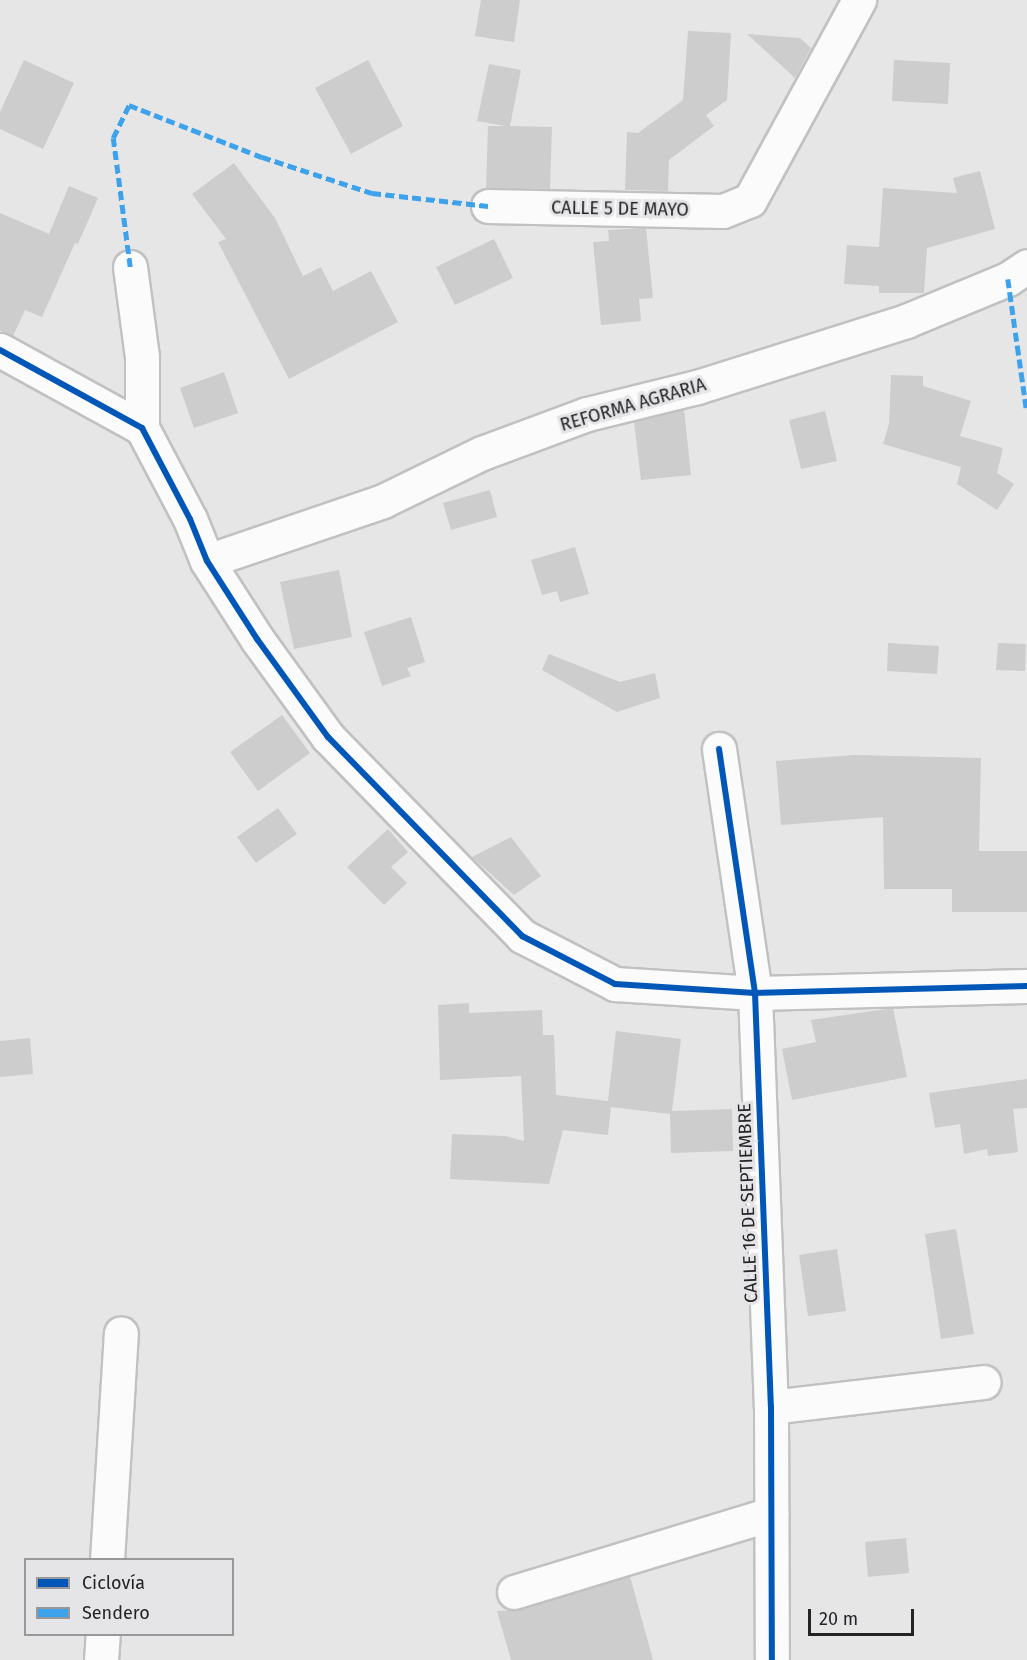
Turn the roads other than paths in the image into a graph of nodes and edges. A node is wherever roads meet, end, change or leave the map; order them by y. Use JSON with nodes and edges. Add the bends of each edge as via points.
{"nodes":[{"id":1,"x":859,"y":0,"type":"edge"},
{"id":2,"x":488,"y":206,"type":"dead end"},
{"id":3,"x":1027,"y":266,"type":"edge"},
{"id":4,"x":130,"y":267,"type":"dead end"},
{"id":5,"x":0,"y":350,"type":"edge"},
{"id":6,"x":142,"y":428,"type":"junction"},
{"id":7,"x":207,"y":561,"type":"junction"},
{"id":8,"x":719,"y":749,"type":"dead end"},
{"id":9,"x":1027,"y":986,"type":"edge"},
{"id":10,"x":755,"y":993,"type":"junction"},
{"id":11,"x":121,"y":1333,"type":"dead end"},
{"id":12,"x":984,"y":1382,"type":"dead end"},
{"id":13,"x":771,"y":1407,"type":"junction"},
{"id":14,"x":771,"y":1514,"type":"junction"},
{"id":15,"x":107,"y":1558,"type":"edge"},
{"id":16,"x":514,"y":1592,"type":"dead end"},
{"id":17,"x":103,"y":1636,"type":"edge"},
{"id":18,"x":101,"y":1660,"type":"edge"},
{"id":19,"x":772,"y":1660,"type":"edge"}],
"edges":[{"from":1,"to":2,"type":"street","name":"CALLE 5 DE MAYO","via":[[750,200],[723,212]]},
{"from":3,"to":7,"type":"street","name":"REFORMA AGRARIA","via":[[1008,279],[906,321],[697,387],[587,414],[482,453],[383,501]]},
{"from":4,"to":6,"type":"street","via":[[142,357]]},
{"from":5,"to":6,"type":"street"},
{"from":6,"to":7,"type":"street","via":[[190,519]]},
{"from":7,"to":10,"type":"street","via":[[328,737],[522,936],[615,984]]},
{"from":8,"to":10,"type":"street","name":"CALLE 16 DE SEPTIEMBRE"},
{"from":9,"to":10,"type":"street"},
{"from":10,"to":13,"type":"street","name":"CALLE 16 DE SEPTIEMBRE"},
{"from":11,"to":15,"type":"street"},
{"from":12,"to":13,"type":"street"},
{"from":13,"to":14,"type":"street","name":"CALLE 16 DE SEPTIEMBRE"},
{"from":14,"to":16,"type":"street"},
{"from":14,"to":19,"type":"street","name":"CALLE 16 DE SEPTIEMBRE"},
{"from":17,"to":18,"type":"street"}]}
